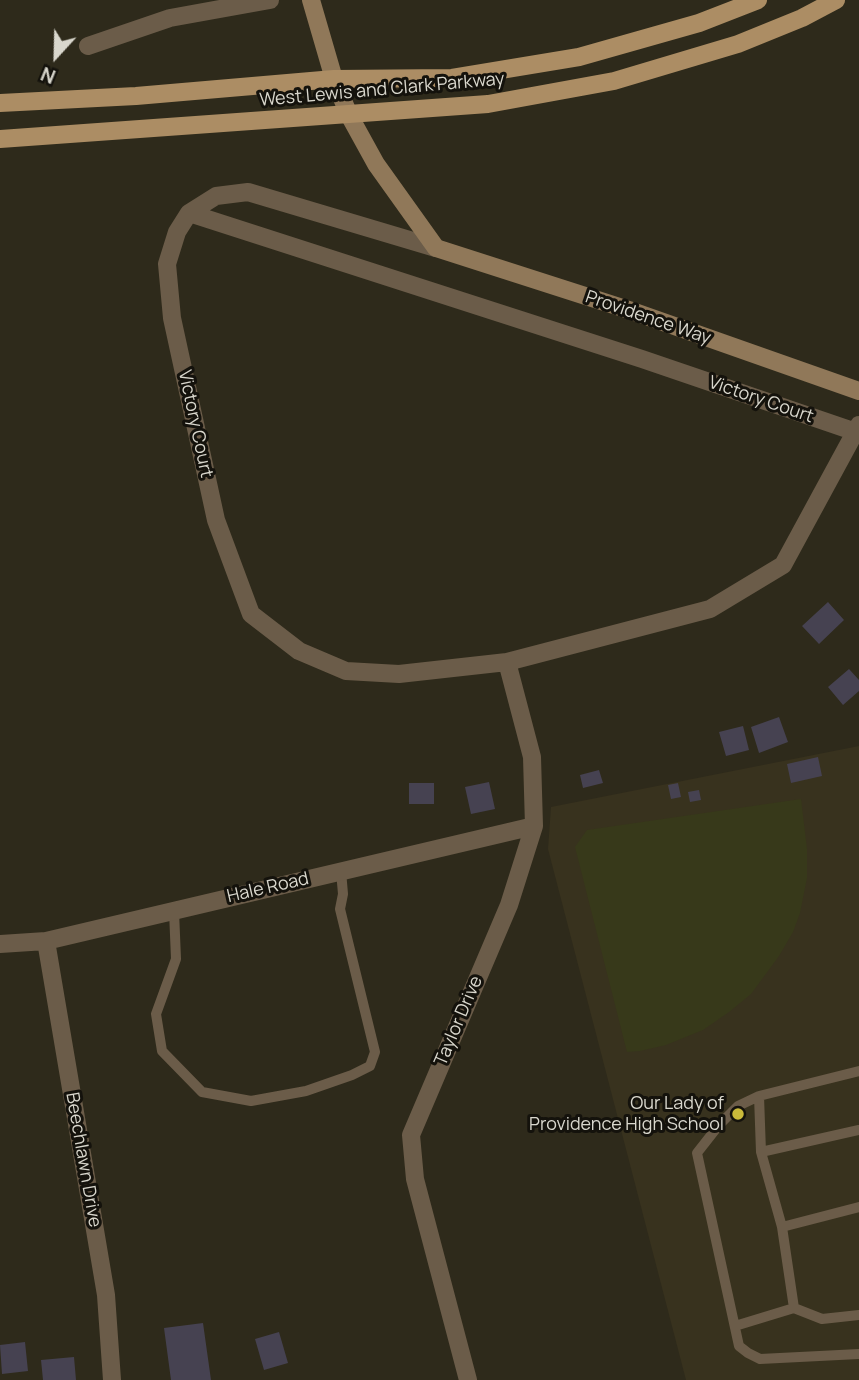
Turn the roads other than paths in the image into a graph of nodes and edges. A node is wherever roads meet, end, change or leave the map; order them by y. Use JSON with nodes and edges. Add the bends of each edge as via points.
{"nodes":[{"id":1,"x":270,"y":0,"type":"edge"},
{"id":2,"x":311,"y":0,"type":"edge"},
{"id":3,"x":758,"y":0,"type":"edge"},
{"id":4,"x":836,"y":0,"type":"edge"},
{"id":5,"x":846,"y":0,"type":"edge"},
{"id":6,"x":802,"y":18,"type":"junction"},
{"id":7,"x":88,"y":46,"type":"dead end"},
{"id":8,"x":334,"y":79,"type":"junction"},
{"id":9,"x":0,"y":103,"type":"edge"},
{"id":10,"x":349,"y":115,"type":"junction"},
{"id":11,"x":0,"y":139,"type":"edge"},
{"id":12,"x":189,"y":213,"type":"junction"},
{"id":13,"x":436,"y":248,"type":"junction"},
{"id":14,"x":859,"y":391,"type":"edge"},
{"id":15,"x":857,"y":429,"type":"edge"},
{"id":16,"x":507,"y":662,"type":"junction"},
{"id":17,"x":534,"y":826,"type":"junction"},
{"id":18,"x":341,"y":871,"type":"junction"},
{"id":19,"x":174,"y":911,"type":"junction"},
{"id":20,"x":46,"y":941,"type":"junction"},
{"id":21,"x":0,"y":944,"type":"edge"},
{"id":22,"x":859,"y":1071,"type":"edge"},
{"id":23,"x":759,"y":1096,"type":"junction"},
{"id":24,"x":859,"y":1130,"type":"edge"},
{"id":25,"x":761,"y":1152,"type":"junction"},
{"id":26,"x":859,"y":1207,"type":"edge"},
{"id":27,"x":782,"y":1227,"type":"junction"},
{"id":28,"x":794,"y":1308,"type":"junction"},
{"id":29,"x":859,"y":1315,"type":"edge"},
{"id":30,"x":735,"y":1326,"type":"junction"},
{"id":31,"x":859,"y":1354,"type":"edge"},
{"id":32,"x":112,"y":1380,"type":"edge"},
{"id":33,"x":468,"y":1380,"type":"edge"}],
"edges":[{"from":1,"to":7,"type":"street","via":[[170,18]]},
{"from":2,"to":8,"type":"street"},
{"from":3,"to":8,"type":"main road","name":"West Lewis and Clark Parkway","via":[[699,23],[579,57],[452,78]]},
{"from":4,"to":6,"type":"main road","name":"West Lewis and Clark Parkway"},
{"from":5,"to":6,"type":"main road"},
{"from":6,"to":10,"type":"main road","name":"West Lewis and Clark Parkway","via":[[738,44],[614,81],[488,104]]},
{"from":8,"to":9,"type":"main road","name":"West Lewis and Clark Parkway"},
{"from":8,"to":10,"type":"street"},
{"from":10,"to":11,"type":"main road","name":"West Lewis and Clark Parkway"},
{"from":10,"to":13,"type":"street","via":[[376,164]]},
{"from":12,"to":13,"type":"street","name":"Providence Way","via":[[216,196],[248,192]]},
{"from":12,"to":15,"type":"street","name":"Victory Court"},
{"from":12,"to":16,"type":"street","name":"Victory Court","via":[[167,264],[172,318],[216,520],[251,614],[299,651],[346,671],[399,674]]},
{"from":13,"to":14,"type":"street","name":"Providence Way"},
{"from":15,"to":16,"type":"street","name":"Victory Court","via":[[783,565],[710,610]]},
{"from":16,"to":17,"type":"street","name":"Taylor Drive","via":[[532,757]]},
{"from":17,"to":18,"type":"street","name":"Hale Road"},
{"from":17,"to":33,"type":"street","name":"Taylor Drive","via":[[509,905],[411,1135],[415,1179]]},
{"from":18,"to":19,"type":"street","name":"Hale Road"},
{"from":18,"to":19,"type":"lane","via":[[341,909],[375,1052],[370,1066],[306,1091],[251,1101],[202,1092],[162,1051],[156,1014],[176,959]]},
{"from":19,"to":20,"type":"street","name":"Hale Road"},
{"from":20,"to":21,"type":"street","name":"Hale Road"},
{"from":20,"to":32,"type":"street","name":"Beechlawn Drive","via":[[106,1295]]},
{"from":22,"to":23,"type":"lane"},
{"from":23,"to":25,"type":"lane"},
{"from":23,"to":30,"type":"lane","via":[[738,1106],[697,1153]]},
{"from":24,"to":25,"type":"lane"},
{"from":25,"to":27,"type":"lane"},
{"from":26,"to":27,"type":"lane"},
{"from":27,"to":28,"type":"lane"},
{"from":28,"to":29,"type":"lane","via":[[821,1318]]},
{"from":28,"to":30,"type":"lane"},
{"from":30,"to":31,"type":"lane","via":[[739,1346],[760,1359]]}]}
